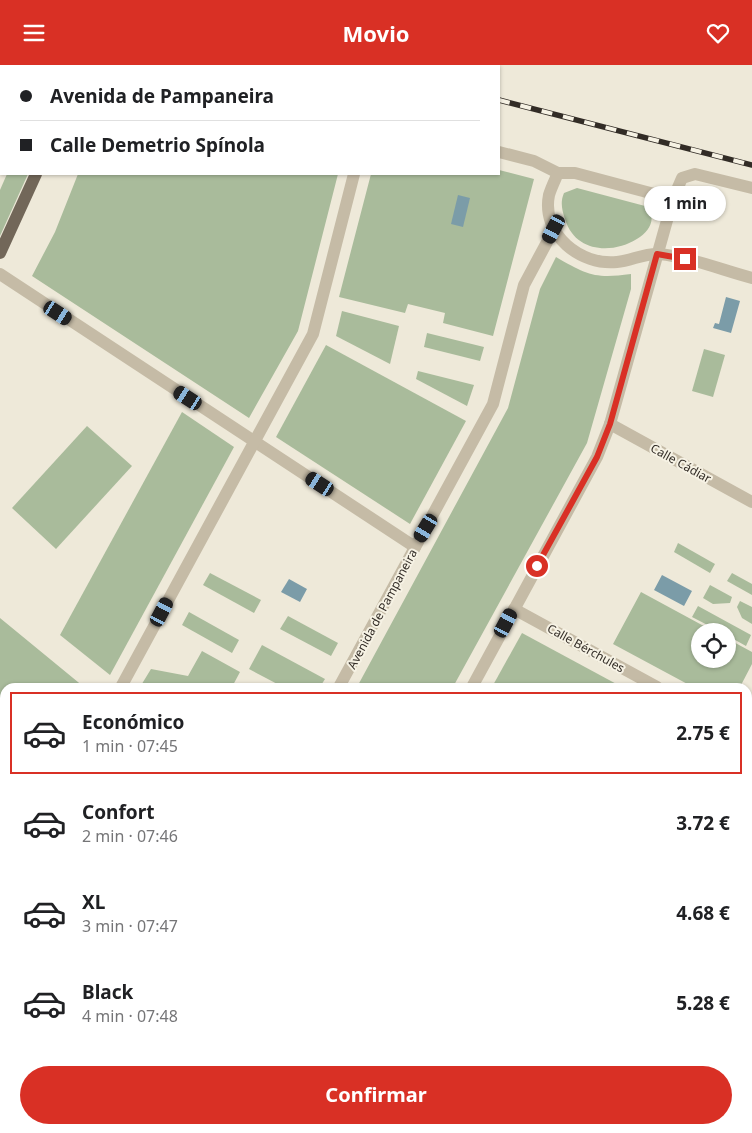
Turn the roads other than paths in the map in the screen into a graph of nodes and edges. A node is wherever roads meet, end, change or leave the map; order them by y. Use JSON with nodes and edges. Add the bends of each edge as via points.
{"nodes":[{"id":1,"x":500,"y":152,"type":"edge"},
{"id":2,"x":558,"y":173,"type":"junction"},
{"id":3,"x":36,"y":175,"type":"edge"},
{"id":4,"x":354,"y":175,"type":"edge"},
{"id":5,"x":752,"y":188,"type":"edge"},
{"id":6,"x":673,"y":199,"type":"junction"},
{"id":7,"x":554,"y":229,"type":"junction"},
{"id":8,"x":0,"y":253,"type":"edge"},
{"id":9,"x":657,"y":254,"type":"junction"},
{"id":10,"x":0,"y":274,"type":"edge"},
{"id":11,"x":752,"y":278,"type":"edge"},
{"id":12,"x":610,"y":424,"type":"junction"},
{"id":13,"x":256,"y":442,"type":"junction"},
{"id":14,"x":752,"y":502,"type":"edge"},
{"id":15,"x":415,"y":547,"type":"junction"},
{"id":16,"x":514,"y":609,"type":"junction"},
{"id":17,"x":123,"y":683,"type":"edge"},
{"id":18,"x":341,"y":683,"type":"edge"},
{"id":19,"x":474,"y":683,"type":"edge"},
{"id":20,"x":650,"y":683,"type":"edge"}],
"edges":[{"from":1,"to":2,"type":"street","via":[[534,161]]},
{"from":2,"to":6,"type":"street","via":[[575,173]]},
{"from":2,"to":7,"type":"street","via":[[549,195],[549,213]]},
{"from":3,"to":8,"type":"main road"},
{"from":4,"to":13,"type":"street","via":[[313,335]]},
{"from":5,"to":6,"type":"street","via":[[695,174],[686,175]]},
{"from":6,"to":9,"type":"street"},
{"from":7,"to":9,"type":"street","via":[[573,251],[598,262],[618,262]]},
{"from":7,"to":15,"type":"street","name":"Avenida de Pampaneira","via":[[524,285],[493,403]]},
{"from":9,"to":11,"type":"street"},
{"from":9,"to":12,"type":"street"},
{"from":10,"to":13,"type":"street"},
{"from":12,"to":14,"type":"street","name":"Calle Cádiar"},
{"from":12,"to":16,"type":"street","via":[[597,457]]},
{"from":13,"to":15,"type":"street"},
{"from":13,"to":17,"type":"street"},
{"from":15,"to":18,"type":"street","name":"Avenida de Pampaneira"},
{"from":16,"to":19,"type":"street"},
{"from":16,"to":20,"type":"street","name":"Calle Bérchules"}]}
